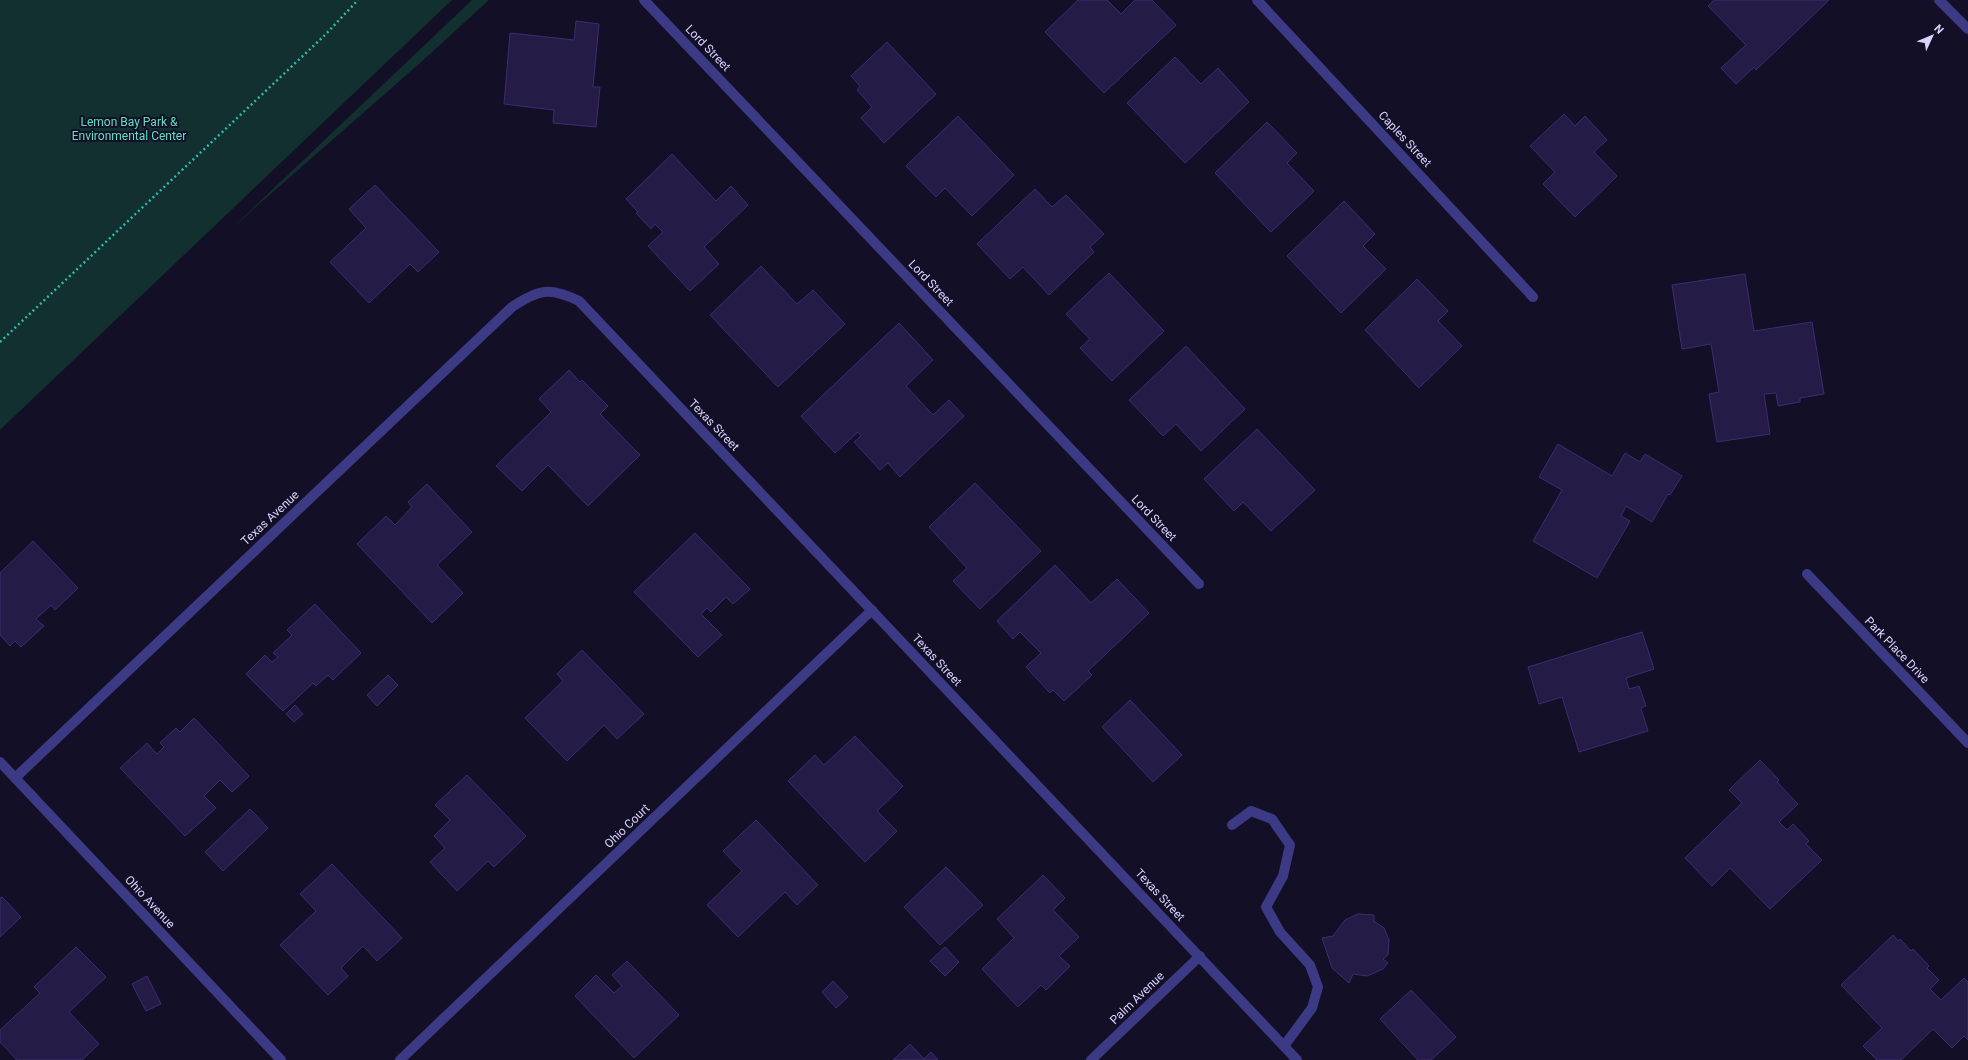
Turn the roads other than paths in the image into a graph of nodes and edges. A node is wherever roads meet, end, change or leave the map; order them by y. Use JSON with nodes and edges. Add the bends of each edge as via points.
{"nodes":[{"id":1,"x":644,"y":0,"type":"edge"},
{"id":2,"x":1257,"y":0,"type":"edge"},
{"id":3,"x":1939,"y":0,"type":"edge"},
{"id":4,"x":1968,"y":29,"type":"edge"},
{"id":5,"x":550,"y":291,"type":"joint"},
{"id":6,"x":1533,"y":297,"type":"dead end"},
{"id":7,"x":1807,"y":574,"type":"dead end"},
{"id":8,"x":1199,"y":584,"type":"dead end"},
{"id":9,"x":872,"y":610,"type":"junction"},
{"id":10,"x":1968,"y":743,"type":"edge"},
{"id":11,"x":0,"y":762,"type":"edge"},
{"id":12,"x":15,"y":778,"type":"junction"},
{"id":13,"x":1232,"y":825,"type":"dead end"},
{"id":14,"x":1200,"y":956,"type":"junction"},
{"id":15,"x":1284,"y":1046,"type":"junction"},
{"id":16,"x":281,"y":1060,"type":"edge"},
{"id":17,"x":400,"y":1060,"type":"edge"},
{"id":18,"x":1092,"y":1060,"type":"edge"},
{"id":19,"x":1297,"y":1060,"type":"edge"}],
"edges":[{"from":1,"to":8,"type":"street","name":"Lord Street"},
{"from":2,"to":6,"type":"street","name":"Caples Street"},
{"from":3,"to":4,"type":"street"},
{"from":5,"to":9,"type":"street","name":"Texas Street","via":[[562,293],[579,301]]},
{"from":5,"to":12,"type":"street","name":"Texas Avenue","via":[[530,295],[512,307]]},
{"from":7,"to":10,"type":"street","name":"Park Place Drive"},
{"from":9,"to":14,"type":"street","name":"Texas Street"},
{"from":9,"to":17,"type":"street","name":"Ohio Court"},
{"from":11,"to":12,"type":"street","name":"Ohio Avenue"},
{"from":12,"to":16,"type":"street","name":"Ohio Avenue"},
{"from":13,"to":15,"type":"street","via":[[1251,811],[1272,819],[1290,845],[1283,876],[1266,907],[1280,932],[1310,965],[1318,987],[1312,1008]]},
{"from":14,"to":15,"type":"street","name":"Texas Street"},
{"from":14,"to":18,"type":"street","name":"Palm Avenue"},
{"from":15,"to":19,"type":"street","name":"Texas Street"}]}
